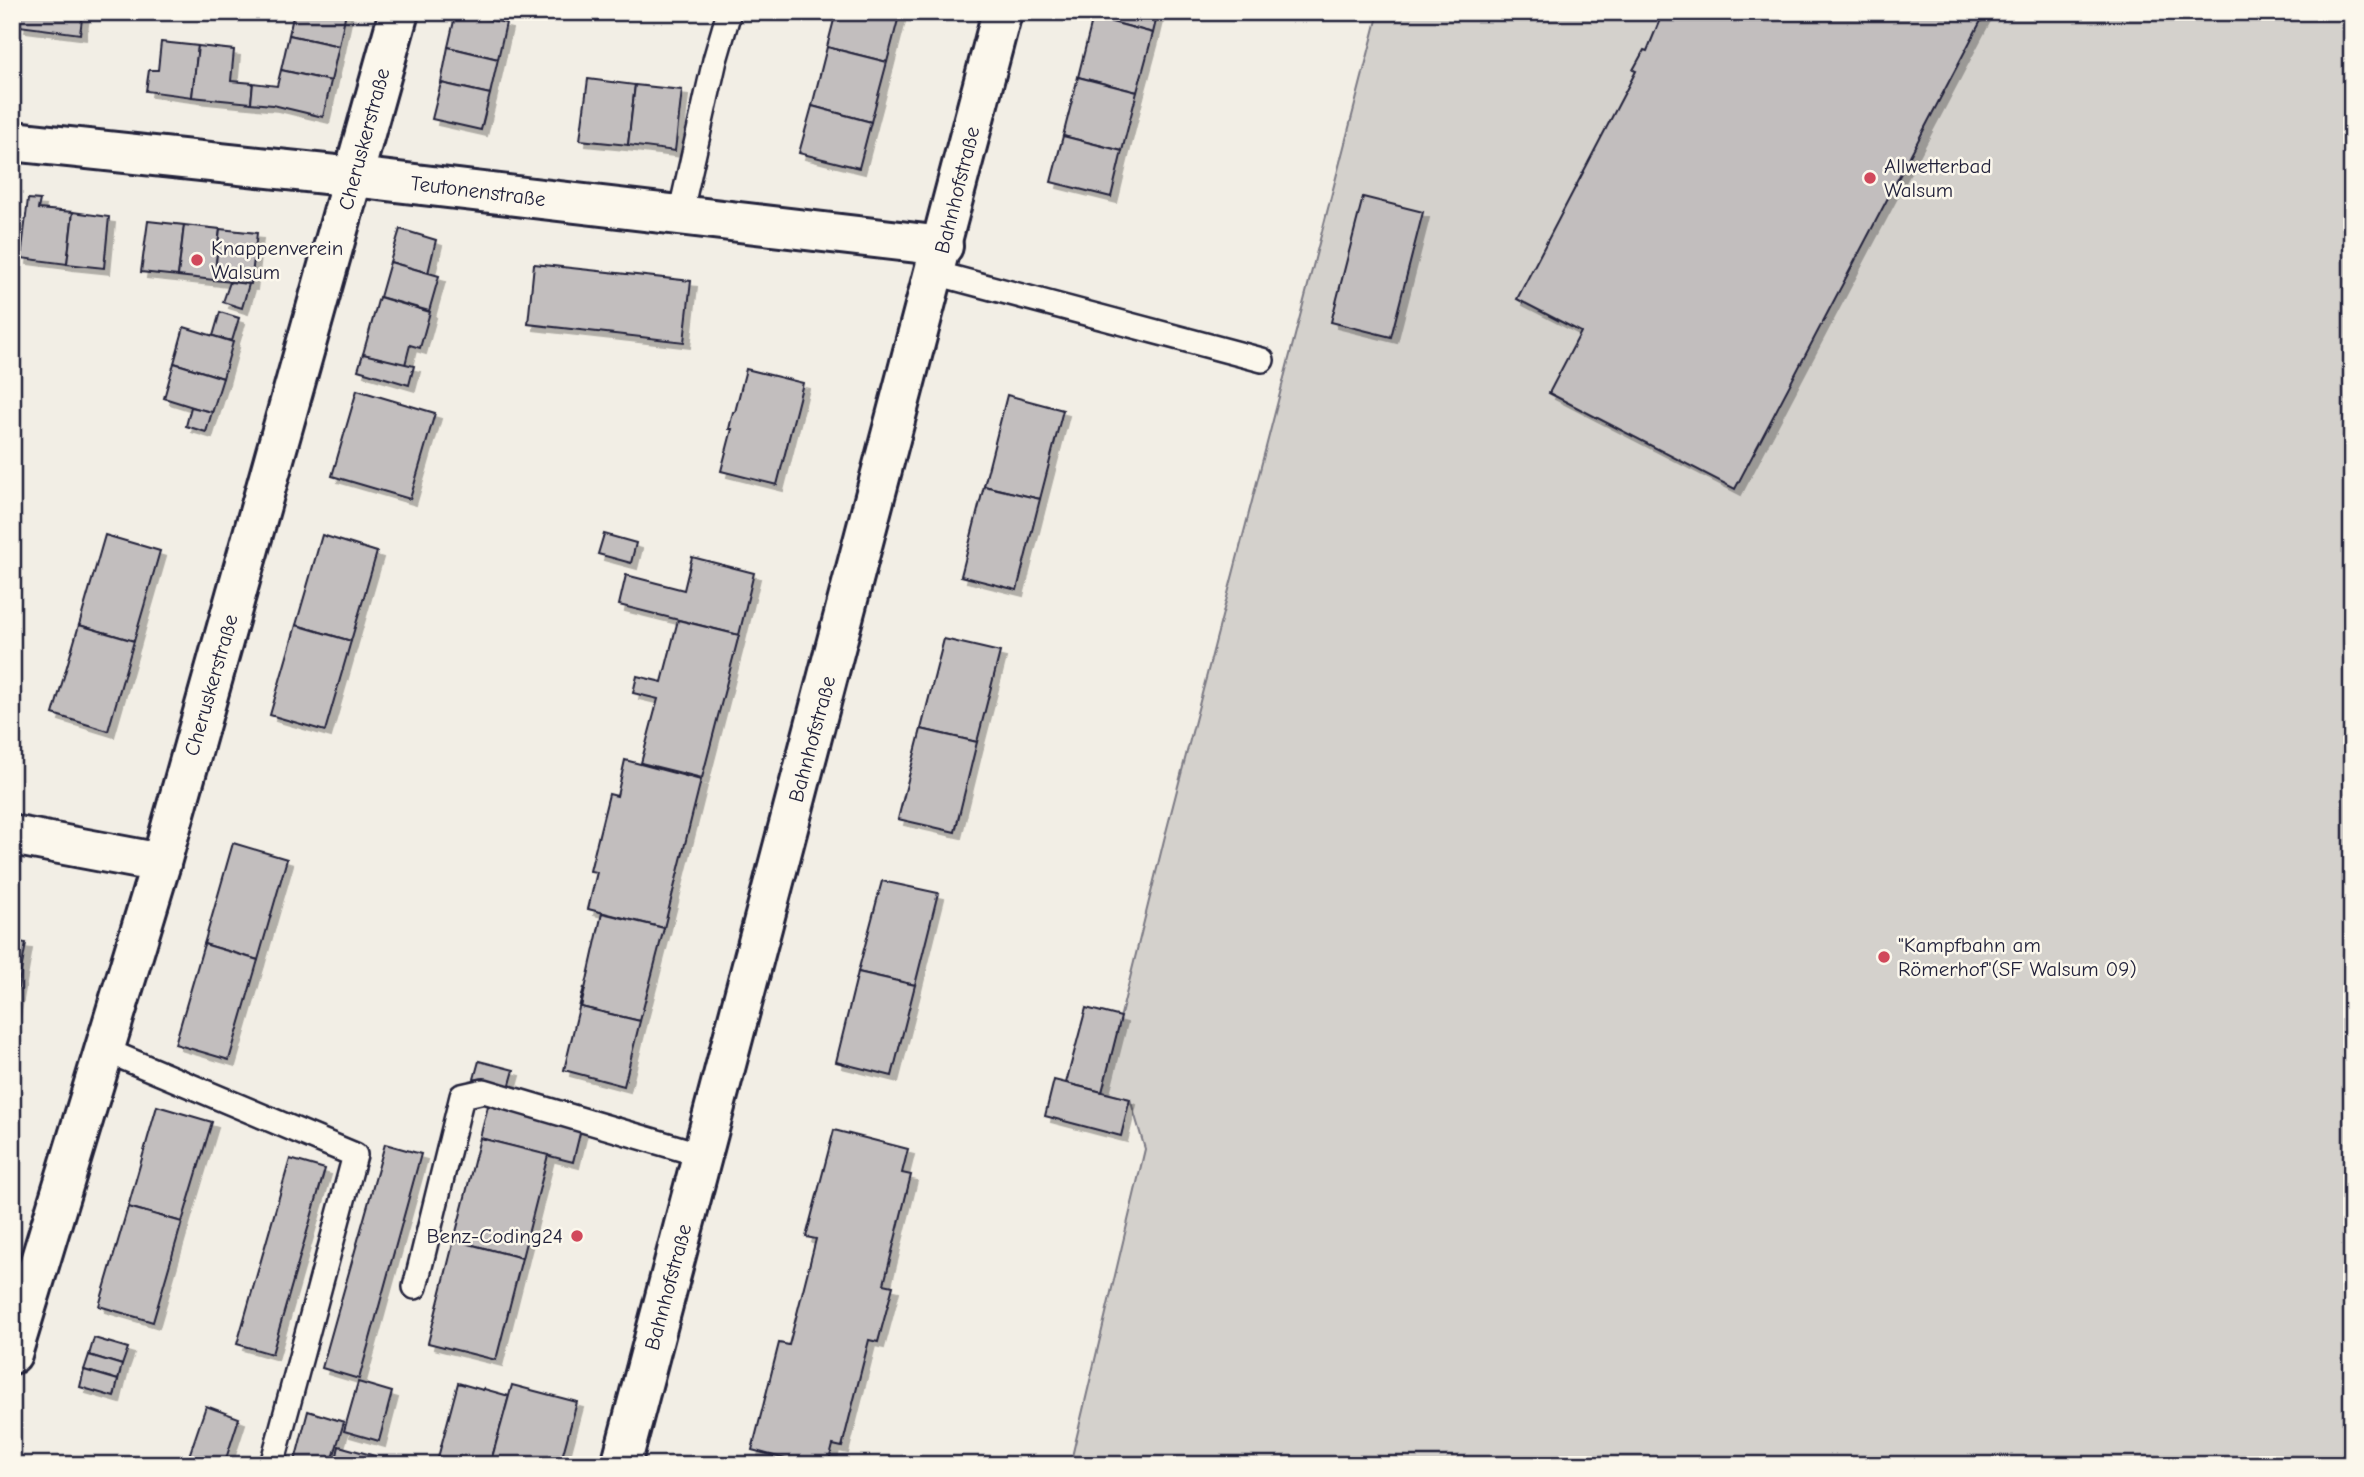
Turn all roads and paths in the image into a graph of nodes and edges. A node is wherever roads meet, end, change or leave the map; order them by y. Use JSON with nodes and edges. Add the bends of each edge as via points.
{"nodes":[{"id":1,"x":399,"y":12,"type":"edge"},
{"id":2,"x":729,"y":12,"type":"edge"},
{"id":3,"x":1003,"y":12,"type":"edge"},
{"id":4,"x":12,"y":141,"type":"edge"},
{"id":5,"x":354,"y":177,"type":"junction"},
{"id":6,"x":680,"y":215,"type":"junction"},
{"id":7,"x":939,"y":260,"type":"junction"},
{"id":8,"x":1262,"y":360,"type":"dead end"},
{"id":9,"x":12,"y":835,"type":"edge"},
{"id":10,"x":161,"y":863,"type":"junction"},
{"id":11,"x":105,"y":1050,"type":"junction"},
{"id":12,"x":702,"y":1155,"type":"junction"},
{"id":13,"x":415,"y":1287,"type":"dead end"},
{"id":14,"x":12,"y":1354,"type":"edge"},
{"id":15,"x":273,"y":1461,"type":"dead end"},
{"id":16,"x":621,"y":1465,"type":"edge"}],
"edges":[{"from":1,"to":5,"type":"street","name":"Cheruskerstraße"},
{"from":2,"to":6,"type":"lane"},
{"from":3,"to":7,"type":"street","name":"Bahnhofstraße"},
{"from":4,"to":5,"type":"street","name":"Teutonenstraße"},
{"from":5,"to":6,"type":"street","name":"Teutonenstraße"},
{"from":5,"to":10,"type":"street","name":"Cheruskerstraße"},
{"from":6,"to":7,"type":"street","name":"Teutonenstraße"},
{"from":7,"to":8,"type":"lane"},
{"from":7,"to":12,"type":"street","name":"Bahnhofstraße"},
{"from":9,"to":10,"type":"street"},
{"from":10,"to":11,"type":"street","name":"Cheruskerstraße"},
{"from":11,"to":14,"type":"street","name":"Cheruskerstraße"},
{"from":11,"to":15,"type":"lane","via":[[355,1155]]},
{"from":12,"to":13,"type":"lane","via":[[484,1091],[462,1096]]},
{"from":12,"to":16,"type":"street","name":"Bahnhofstraße"}]}
